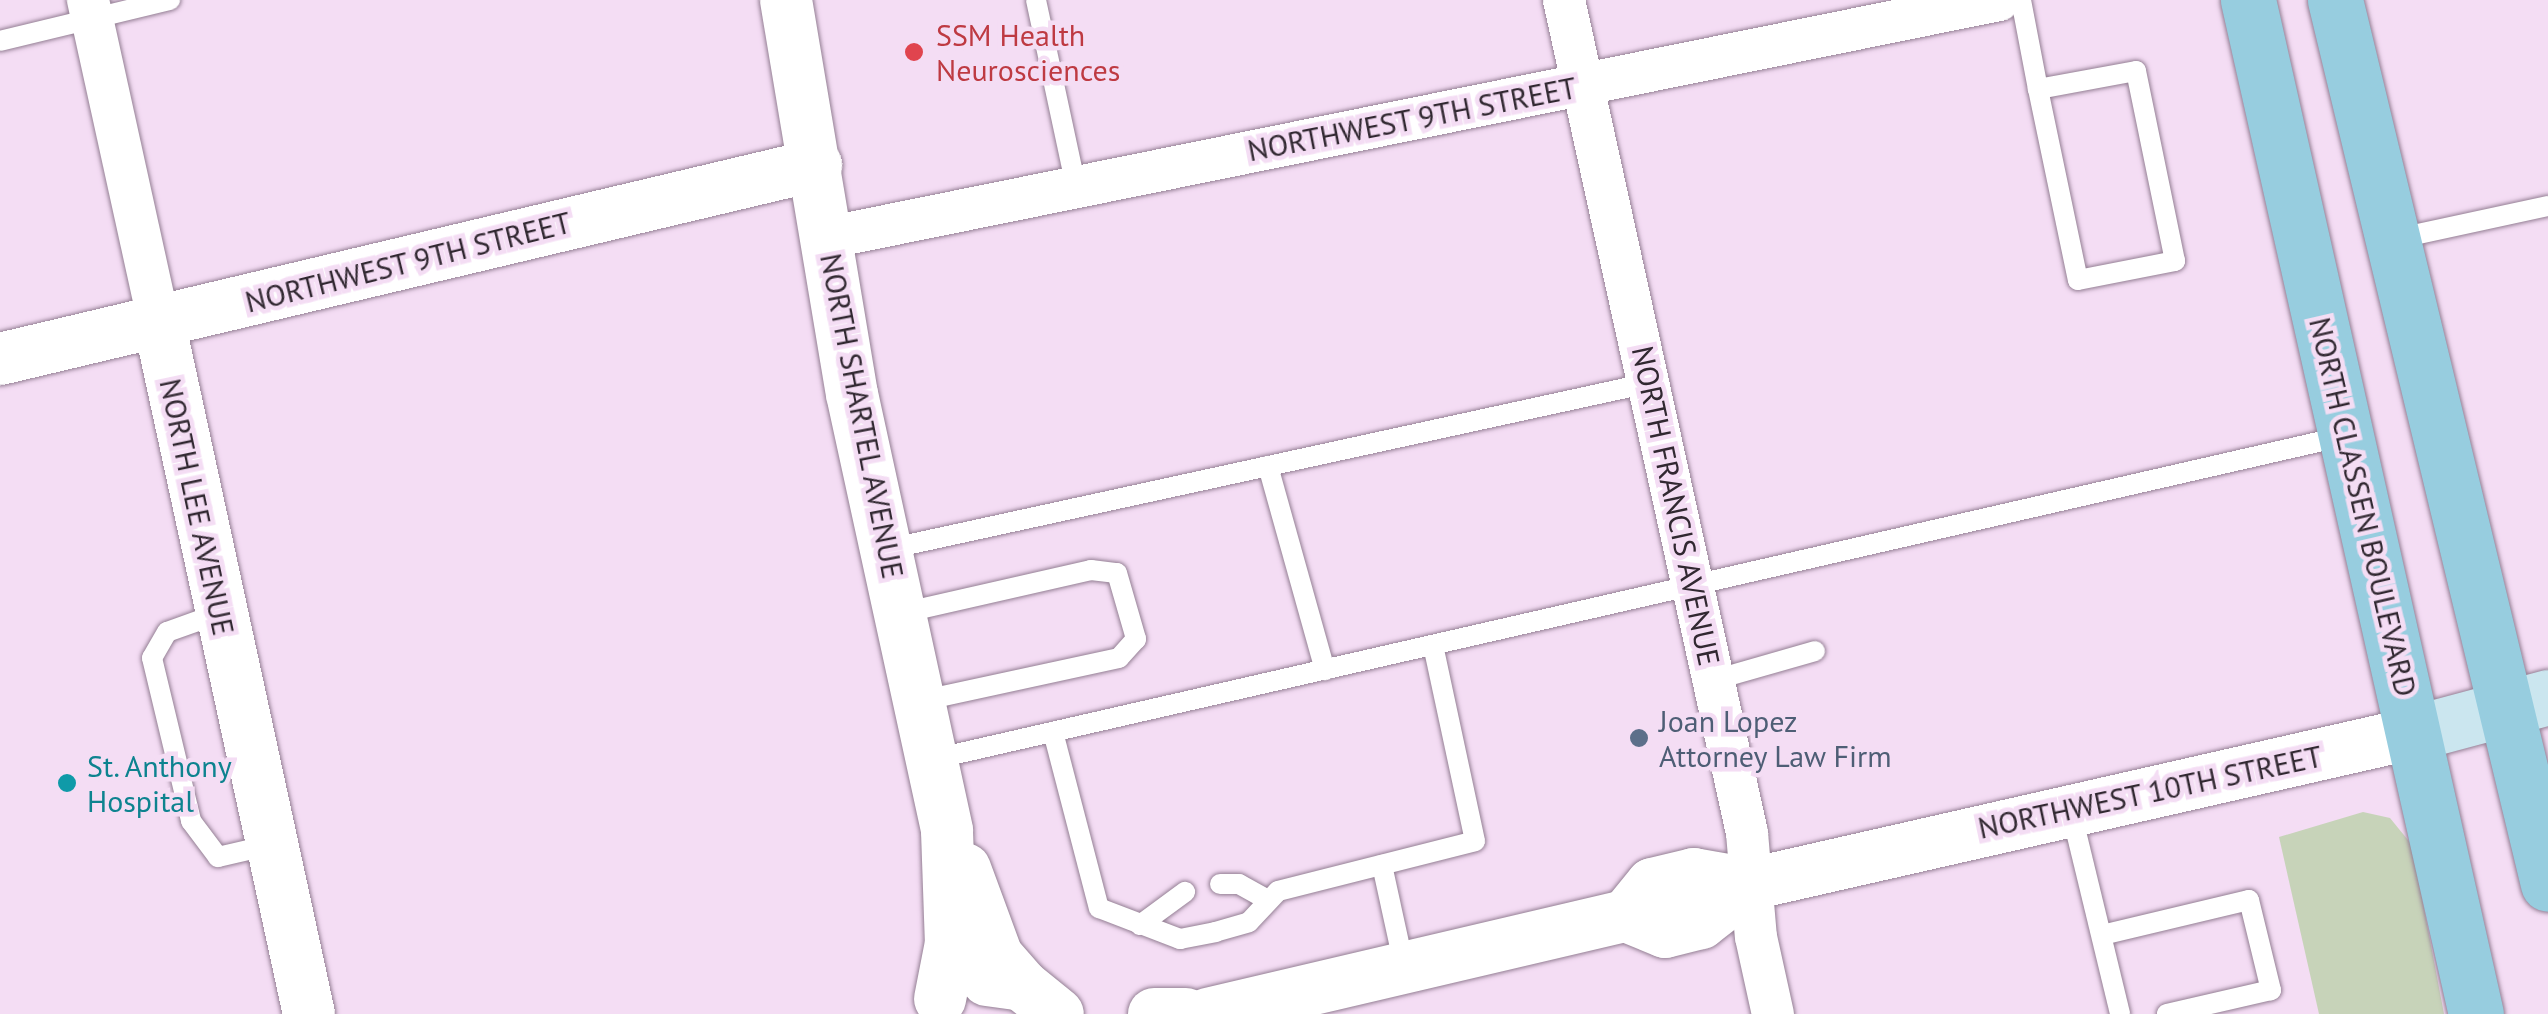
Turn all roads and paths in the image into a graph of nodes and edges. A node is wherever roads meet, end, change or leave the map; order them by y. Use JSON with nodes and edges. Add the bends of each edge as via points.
{"nodes":[{"id":1,"x":170,"y":0,"type":"edge"},
{"id":2,"x":786,"y":0,"type":"edge"},
{"id":3,"x":1036,"y":0,"type":"edge"},
{"id":4,"x":1564,"y":0,"type":"edge"},
{"id":5,"x":2021,"y":0,"type":"edge"},
{"id":6,"x":2248,"y":0,"type":"edge"},
{"id":7,"x":2335,"y":0,"type":"edge"},
{"id":8,"x":1983,"y":2,"type":"edge"},
{"id":9,"x":90,"y":9,"type":"edge"},
{"id":10,"x":1898,"y":10,"type":"edge"},
{"id":11,"x":0,"y":40,"type":"edge"},
{"id":12,"x":1583,"y":84,"type":"junction"},
{"id":13,"x":2038,"y":89,"type":"junction"},
{"id":14,"x":816,"y":164,"type":"junction"},
{"id":15,"x":1076,"y":187,"type":"junction"},
{"id":16,"x":2548,"y":206,"type":"edge"},
{"id":17,"x":826,"y":238,"type":"junction"},
{"id":18,"x":2395,"y":239,"type":"junction"},
{"id":19,"x":159,"y":322,"type":"junction"},
{"id":20,"x":0,"y":359,"type":"edge"},
{"id":21,"x":1649,"y":383,"type":"junction"},
{"id":22,"x":2346,"y":435,"type":"junction"},
{"id":23,"x":1268,"y":466,"type":"junction"},
{"id":24,"x":888,"y":549,"type":"junction"},
{"id":25,"x":1693,"y":585,"type":"junction"},
{"id":26,"x":220,"y":613,"type":"junction"},
{"id":27,"x":902,"y":614,"type":"junction"},
{"id":28,"x":1432,"y":645,"type":"junction"},
{"id":29,"x":1815,"y":651,"type":"dead end"},
{"id":30,"x":1325,"y":670,"type":"junction"},
{"id":31,"x":1714,"y":680,"type":"junction"},
{"id":32,"x":920,"y":700,"type":"junction"},
{"id":33,"x":2528,"y":702,"type":"edge"},
{"id":34,"x":1053,"y":732,"type":"junction"},
{"id":35,"x":2414,"y":733,"type":"junction"},
{"id":36,"x":933,"y":760,"type":"junction"},
{"id":37,"x":2070,"y":809,"type":"junction"},
{"id":38,"x":947,"y":831,"type":"junction"},
{"id":39,"x":272,"y":844,"type":"junction"},
{"id":40,"x":1382,"y":865,"type":"junction"},
{"id":41,"x":1220,"y":884,"type":"dead end"},
{"id":42,"x":1751,"y":884,"type":"junction"},
{"id":43,"x":2548,"y":884,"type":"edge"},
{"id":44,"x":1185,"y":892,"type":"dead end"},
{"id":45,"x":1268,"y":900,"type":"junction"},
{"id":46,"x":1140,"y":925,"type":"junction"},
{"id":47,"x":2102,"y":935,"type":"junction"},
{"id":48,"x":1404,"y":968,"type":"junction"},
{"id":49,"x":934,"y":1006,"type":"edge"},
{"id":50,"x":1054,"y":1006,"type":"edge"},
{"id":51,"x":309,"y":1014,"type":"edge"},
{"id":52,"x":1154,"y":1014,"type":"edge"},
{"id":53,"x":1186,"y":1014,"type":"edge"},
{"id":54,"x":1208,"y":1014,"type":"edge"},
{"id":55,"x":1773,"y":1014,"type":"edge"},
{"id":56,"x":2120,"y":1014,"type":"edge"},
{"id":57,"x":2167,"y":1014,"type":"edge"},
{"id":58,"x":2476,"y":1014,"type":"edge"}],
"edges":[{"from":1,"to":9,"type":"lane"},
{"from":2,"to":14,"type":"street","name":"NORTH SHARTEL AVENUE"},
{"from":3,"to":15,"type":"lane"},
{"from":4,"to":12,"type":"street","name":"NORTH FRANCIS AVENUE"},
{"from":5,"to":13,"type":"lane"},
{"from":6,"to":22,"type":"main road","name":"NORTH CLASSEN BOULEVARD"},
{"from":7,"to":18,"type":"main road"},
{"from":8,"to":10,"type":"street","name":"NORTHWEST 9TH STREET"},
{"from":9,"to":11,"type":"lane"},
{"from":9,"to":19,"type":"street","name":"NORTH LEE AVENUE"},
{"from":10,"to":12,"type":"street","name":"NORTHWEST 9TH STREET"},
{"from":12,"to":15,"type":"street","name":"NORTHWEST 9TH STREET"},
{"from":12,"to":21,"type":"street","name":"NORTH FRANCIS AVENUE"},
{"from":13,"to":13,"type":"lane","via":[[2078,280],[2175,261],[2136,71]]},
{"from":14,"to":17,"type":"street","name":"NORTH SHARTEL AVENUE"},
{"from":14,"to":19,"type":"street","name":"NORTHWEST 9TH STREET"},
{"from":15,"to":17,"type":"street","name":"NORTHWEST 9TH STREET"},
{"from":16,"to":18,"type":"lane"},
{"from":17,"to":24,"type":"street","name":"NORTH SHARTEL AVENUE"},
{"from":18,"to":33,"type":"main road"},
{"from":19,"to":20,"type":"street","name":"NORTHWEST 9TH STREET"},
{"from":19,"to":26,"type":"street","name":"NORTH LEE AVENUE"},
{"from":21,"to":23,"type":"lane"},
{"from":21,"to":25,"type":"street","name":"NORTH FRANCIS AVENUE"},
{"from":22,"to":25,"type":"lane"},
{"from":22,"to":35,"type":"main road","name":"NORTH CLASSEN BOULEVARD"},
{"from":23,"to":24,"type":"lane"},
{"from":23,"to":30,"type":"lane"},
{"from":24,"to":27,"type":"street","name":"NORTH SHARTEL AVENUE"},
{"from":25,"to":28,"type":"lane"},
{"from":25,"to":31,"type":"street","name":"NORTH FRANCIS AVENUE"},
{"from":26,"to":39,"type":"street","name":"NORTH LEE AVENUE"},
{"from":26,"to":39,"type":"lane","via":[[167,632],[152,658],[191,820],[218,857]]},
{"from":27,"to":32,"type":"street","name":"NORTH SHARTEL AVENUE"},
{"from":27,"to":32,"type":"lane","via":[[1091,570],[1117,573],[1136,639],[1119,658]]},
{"from":28,"to":30,"type":"lane"},
{"from":28,"to":40,"type":"lane","via":[[1475,841]]},
{"from":29,"to":31,"type":"lane"},
{"from":30,"to":34,"type":"lane"},
{"from":31,"to":42,"type":"street","name":"NORTH FRANCIS AVENUE"},
{"from":32,"to":36,"type":"street","name":"NORTH SHARTEL AVENUE"},
{"from":33,"to":35,"type":"main road","name":"NORTHWEST 10TH STREET"},
{"from":33,"to":43,"type":"main road"},
{"from":34,"to":36,"type":"lane"},
{"from":34,"to":46,"type":"lane","via":[[1091,891],[1113,918]]},
{"from":35,"to":37,"type":"street","name":"NORTHWEST 10TH STREET"},
{"from":35,"to":58,"type":"main road","name":"NORTH CLASSEN BOULEVARD"},
{"from":36,"to":38,"type":"street","name":"NORTH SHARTEL AVENUE"},
{"from":37,"to":42,"type":"street","name":"NORTHWEST 10TH STREET"},
{"from":37,"to":47,"type":"lane"},
{"from":38,"to":49,"type":"street","name":"NORTH SHARTEL AVENUE","via":[[951,944]]},
{"from":38,"to":50,"type":"street","name":"NORTH SHARTEL AVENUE","via":[[991,944]]},
{"from":39,"to":51,"type":"street","name":"NORTH LEE AVENUE"},
{"from":40,"to":45,"type":"lane","via":[[1278,890]]},
{"from":40,"to":48,"type":"lane"},
{"from":41,"to":45,"type":"lane","via":[[1239,884]]},
{"from":42,"to":48,"type":"street","name":"NORTHWEST 10TH STREET","via":[[1701,923],[1666,932],[1626,916]]},
{"from":42,"to":55,"type":"street","name":"NORTH FRANCIS AVENUE"},
{"from":44,"to":46,"type":"lane"},
{"from":45,"to":46,"type":"lane","via":[[1250,922],[1180,940]]},
{"from":47,"to":56,"type":"lane"},
{"from":47,"to":57,"type":"lane","via":[[2250,900],[2271,990]]},
{"from":48,"to":54,"type":"street","name":"NORTHWEST 10TH STREET"},
{"from":49,"to":50,"type":"street","via":[[984,980]]},
{"from":52,"to":53,"type":"street"}]}
